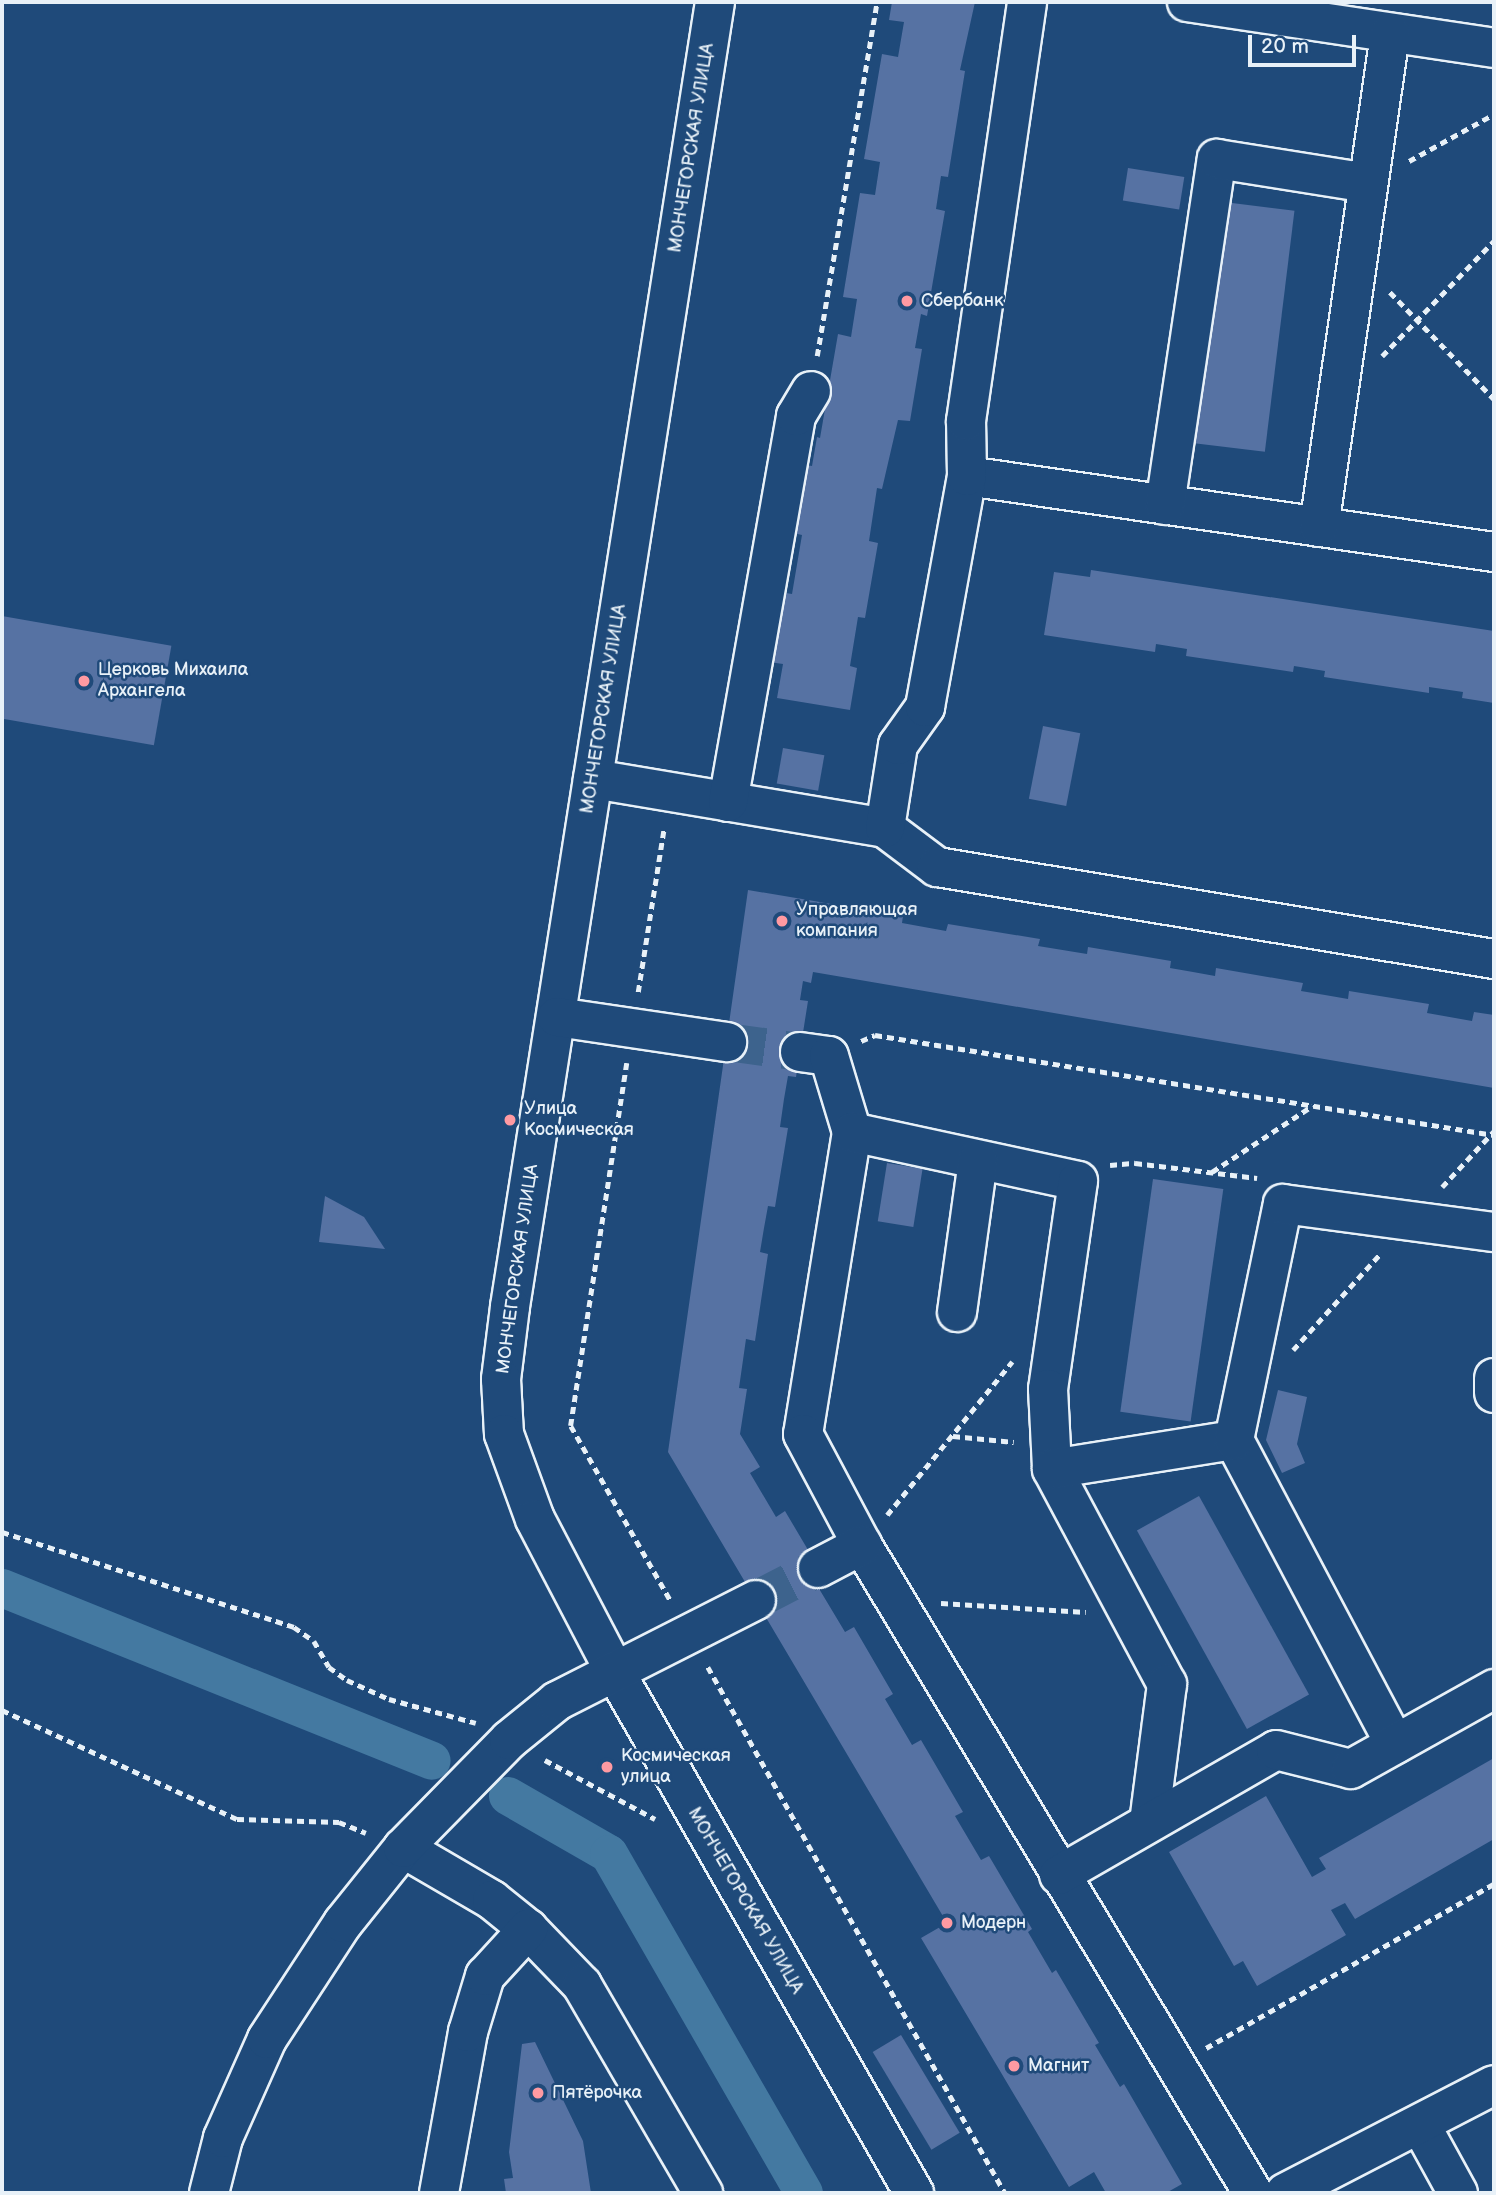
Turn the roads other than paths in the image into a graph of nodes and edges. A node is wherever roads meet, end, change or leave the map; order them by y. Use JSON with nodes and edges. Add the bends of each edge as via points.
{"nodes":[{"id":1,"x":715,"y":2,"type":"edge"},
{"id":2,"x":1027,"y":2,"type":"edge"},
{"id":3,"x":1186,"y":2,"type":"edge"},
{"id":4,"x":1390,"y":33,"type":"junction"},
{"id":5,"x":1494,"y":48,"type":"edge"},
{"id":6,"x":1368,"y":183,"type":"junction"},
{"id":7,"x":811,"y":391,"type":"road end"},
{"id":8,"x":967,"y":476,"type":"junction"},
{"id":9,"x":1165,"y":505,"type":"junction"},
{"id":10,"x":1319,"y":527,"type":"junction"},
{"id":11,"x":1494,"y":552,"type":"edge"},
{"id":12,"x":593,"y":779,"type":"junction"},
{"id":13,"x":728,"y":802,"type":"junction"},
{"id":14,"x":885,"y":828,"type":"junction"},
{"id":15,"x":1494,"y":959,"type":"edge"},
{"id":16,"x":556,"y":1017,"type":"junction"},
{"id":17,"x":727,"y":1042,"type":"tunnel mouth"},
{"id":18,"x":815,"y":1054,"type":"road end"},
{"id":19,"x":852,"y":1132,"type":"junction"},
{"id":20,"x":978,"y":1160,"type":"junction"},
{"id":21,"x":1494,"y":1232,"type":"edge"},
{"id":22,"x":957,"y":1312,"type":"dead end"},
{"id":23,"x":1494,"y":1378,"type":"edge"},
{"id":24,"x":1494,"y":1393,"type":"edge"},
{"id":25,"x":1234,"y":1440,"type":"junction"},
{"id":26,"x":1052,"y":1458,"type":"junction"},
{"id":27,"x":862,"y":1545,"type":"junction"},
{"id":28,"x":818,"y":1568,"type":"tunnel mouth"},
{"id":29,"x":755,"y":1600,"type":"tunnel mouth"},
{"id":30,"x":615,"y":1672,"type":"junction"},
{"id":31,"x":1494,"y":1689,"type":"edge"},
{"id":32,"x":1395,"y":1744,"type":"junction"},
{"id":33,"x":1149,"y":1822,"type":"junction"},
{"id":34,"x":403,"y":1848,"type":"junction"},
{"id":35,"x":1059,"y":1875,"type":"junction"},
{"id":36,"x":528,"y":1928,"type":"junction"},
{"id":37,"x":1494,"y":2085,"type":"edge"},
{"id":38,"x":1420,"y":2123,"type":"junction"},
{"id":39,"x":209,"y":2193,"type":"edge"},
{"id":40,"x":439,"y":2193,"type":"edge"},
{"id":41,"x":703,"y":2193,"type":"edge"},
{"id":42,"x":914,"y":2193,"type":"edge"},
{"id":43,"x":1253,"y":2193,"type":"edge"},
{"id":44,"x":1285,"y":2193,"type":"edge"},
{"id":45,"x":1458,"y":2193,"type":"edge"}],
"edges":[{"from":1,"to":12,"type":"street","name":"МОНЧЕГОРСКАЯ УЛИЦА"},
{"from":2,"to":8,"type":"street","via":[[966,421]]},
{"from":3,"to":4,"type":"street"},
{"from":4,"to":5,"type":"street"},
{"from":4,"to":6,"type":"street"},
{"from":6,"to":9,"type":"street","via":[[1217,159]]},
{"from":6,"to":10,"type":"street"},
{"from":7,"to":13,"type":"street","via":[[796,416]]},
{"from":8,"to":9,"type":"street"},
{"from":8,"to":14,"type":"street","via":[[925,707],[898,745]]},
{"from":9,"to":10,"type":"street"},
{"from":10,"to":11,"type":"street"},
{"from":12,"to":13,"type":"street"},
{"from":12,"to":16,"type":"street","name":"МОНЧЕГОРСКАЯ УЛИЦА"},
{"from":13,"to":14,"type":"street"},
{"from":14,"to":15,"type":"street","via":[[937,867]]},
{"from":16,"to":17,"type":"street"},
{"from":16,"to":30,"type":"street","name":"МОНЧЕГОРСКАЯ УЛИЦА","via":[[501,1379],[504,1434],[535,1519]]},
{"from":18,"to":19,"type":"street"},
{"from":19,"to":20,"type":"street"},
{"from":19,"to":27,"type":"street","via":[[803,1434]]},
{"from":20,"to":22,"type":"street"},
{"from":20,"to":26,"type":"street","via":[[1078,1181],[1048,1389]]},
{"from":21,"to":25,"type":"street","via":[[1283,1204]]},
{"from":23,"to":24,"type":"street"},
{"from":25,"to":26,"type":"street"},
{"from":25,"to":32,"type":"street"},
{"from":26,"to":33,"type":"street","via":[[1167,1684]]},
{"from":27,"to":28,"type":"street"},
{"from":27,"to":35,"type":"street"},
{"from":29,"to":30,"type":"street"},
{"from":30,"to":34,"type":"street","via":[[557,1701],[509,1740]]},
{"from":30,"to":42,"type":"street","name":"МОНЧЕГОРСКАЯ УЛИЦА"},
{"from":31,"to":32,"type":"street"},
{"from":32,"to":33,"type":"street","via":[[1351,1769],[1276,1751]]},
{"from":33,"to":35,"type":"street"},
{"from":34,"to":36,"type":"street","via":[[492,1900]]},
{"from":34,"to":39,"type":"street","via":[[343,1923],[267,2039],[223,2138]]},
{"from":35,"to":43,"type":"street"},
{"from":36,"to":40,"type":"street","via":[[485,1976],[468,2032]]},
{"from":36,"to":41,"type":"street","via":[[582,1985]]},
{"from":37,"to":38,"type":"street"},
{"from":38,"to":44,"type":"street"},
{"from":38,"to":45,"type":"street"}]}
